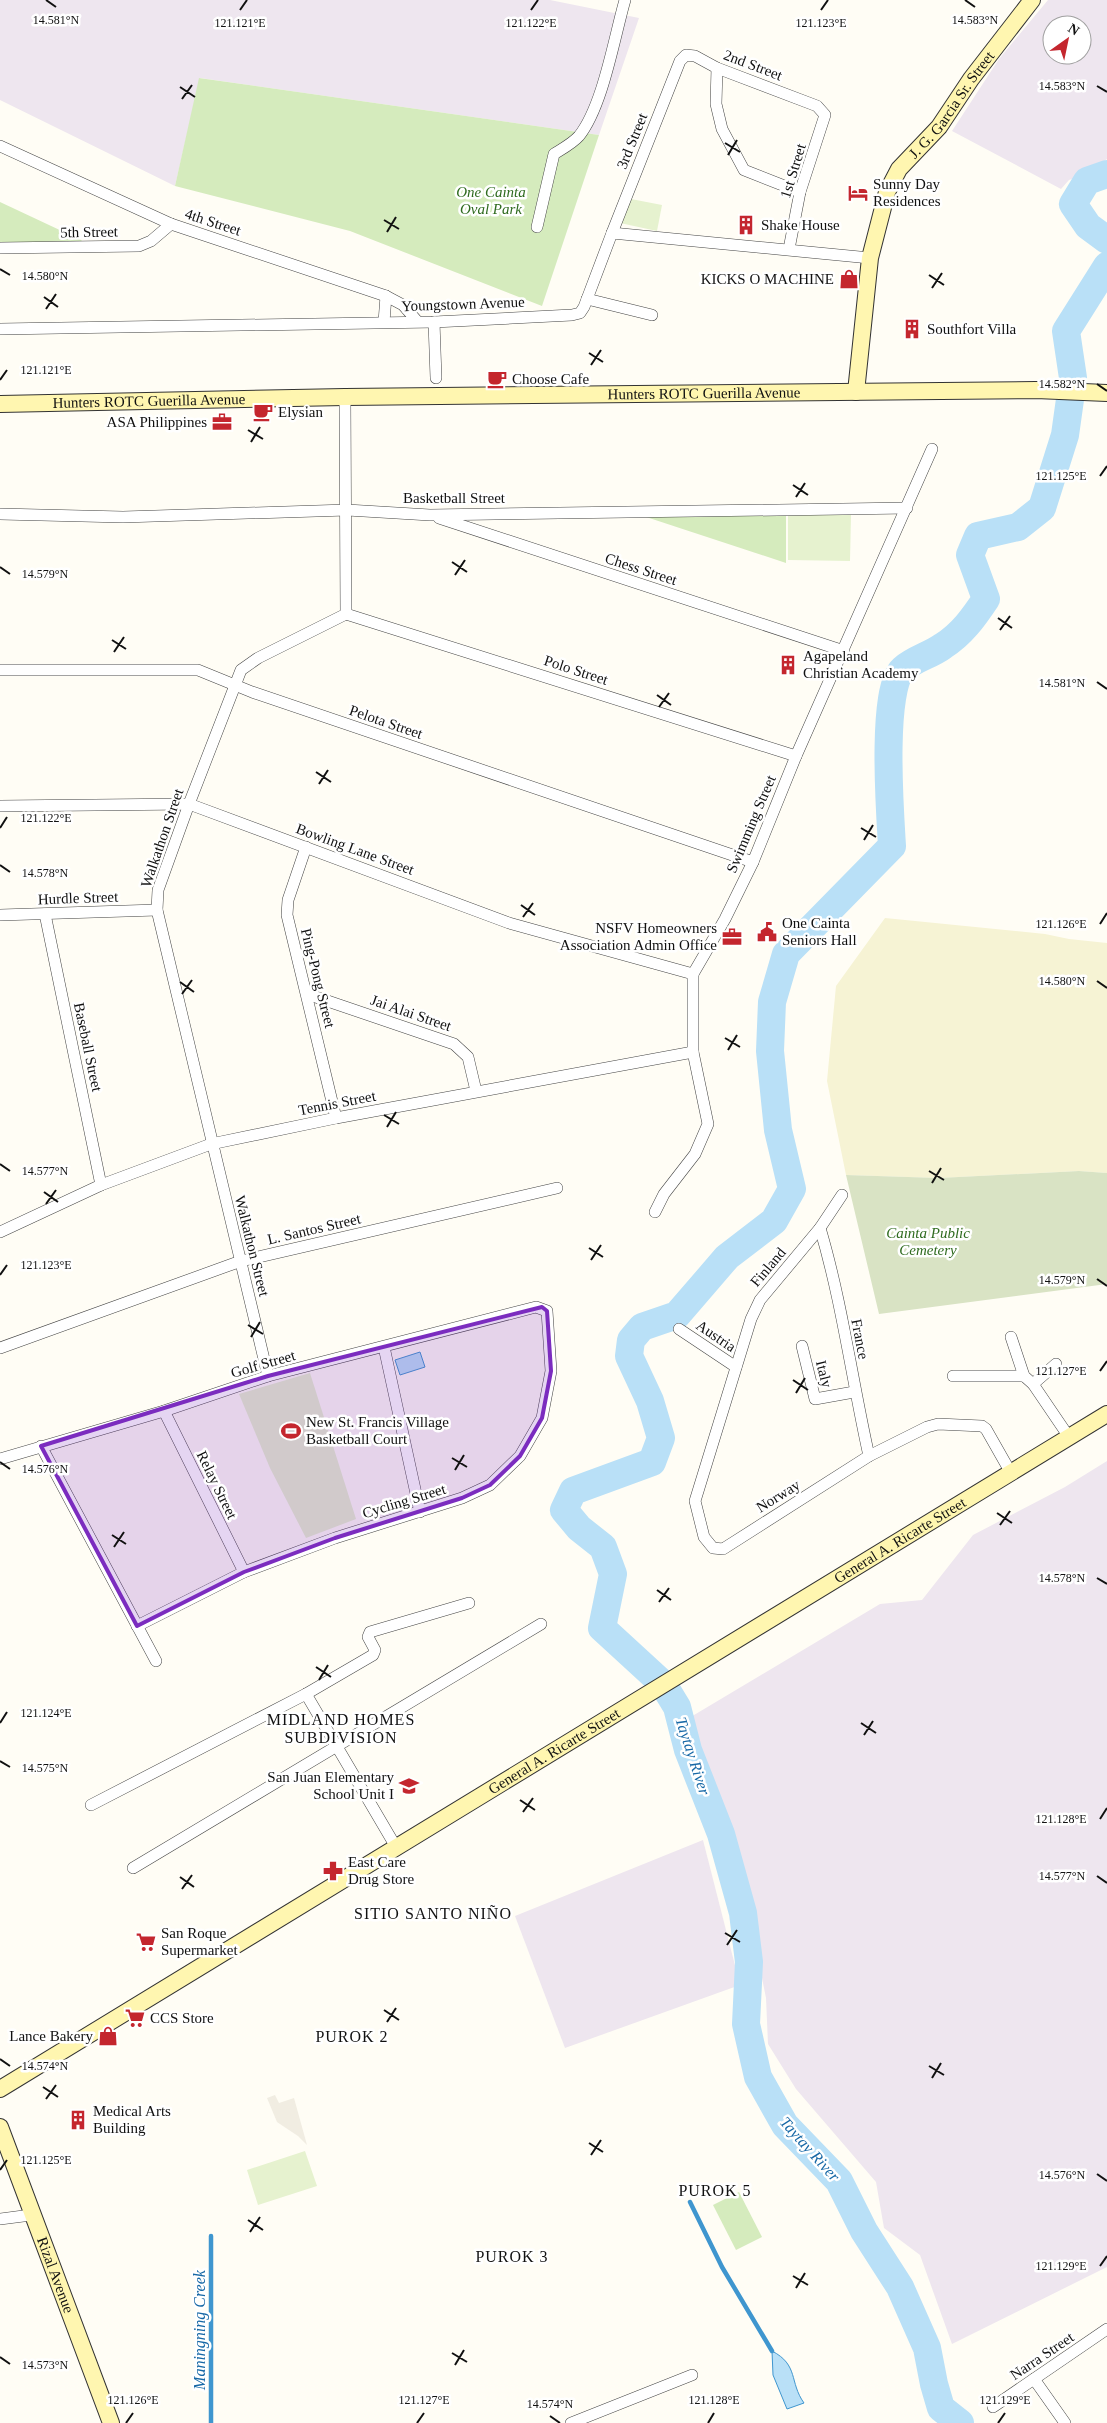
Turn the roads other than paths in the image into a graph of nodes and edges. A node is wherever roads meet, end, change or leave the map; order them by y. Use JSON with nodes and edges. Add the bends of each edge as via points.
{"nodes":[{"id":1,"x":625,"y":0,"type":"edge"},
{"id":2,"x":1032,"y":0,"type":"edge"},
{"id":3,"x":680,"y":61,"type":"joint"},
{"id":4,"x":717,"y":68,"type":"junction"},
{"id":5,"x":817,"y":106,"type":"joint"},
{"id":6,"x":0,"y":146,"type":"edge"},
{"id":7,"x":800,"y":192,"type":"junction"},
{"id":8,"x":154,"y":216,"type":"junction"},
{"id":9,"x":171,"y":224,"type":"junction"},
{"id":10,"x":537,"y":228,"type":"dead end"},
{"id":11,"x":612,"y":233,"type":"junction"},
{"id":12,"x":152,"y":241,"type":"junction"},
{"id":13,"x":0,"y":248,"type":"edge"},
{"id":14,"x":789,"y":249,"type":"junction"},
{"id":15,"x":870,"y":258,"type":"junction"},
{"id":16,"x":386,"y":296,"type":"junction"},
{"id":17,"x":587,"y":300,"type":"junction"},
{"id":18,"x":652,"y":315,"type":"dead end"},
{"id":19,"x":417,"y":321,"type":"junction"},
{"id":20,"x":384,"y":322,"type":"junction"},
{"id":21,"x":434,"y":322,"type":"junction"},
{"id":22,"x":0,"y":329,"type":"edge"},
{"id":23,"x":436,"y":378,"type":"dead end"},
{"id":24,"x":856,"y":392,"type":"junction"},
{"id":25,"x":1107,"y":393,"type":"edge"},
{"id":26,"x":345,"y":398,"type":"junction"},
{"id":27,"x":0,"y":404,"type":"edge"},
{"id":28,"x":932,"y":448,"type":"dead end"},
{"id":29,"x":907,"y":508,"type":"junction"},
{"id":30,"x":347,"y":510,"type":"junction"},
{"id":31,"x":0,"y":514,"type":"edge"},
{"id":32,"x":430,"y":515,"type":"junction"},
{"id":33,"x":346,"y":614,"type":"junction"},
{"id":34,"x":844,"y":651,"type":"junction"},
{"id":35,"x":0,"y":670,"type":"edge"},
{"id":36,"x":234,"y":685,"type":"junction"},
{"id":37,"x":796,"y":756,"type":"junction"},
{"id":38,"x":189,"y":804,"type":"junction"},
{"id":39,"x":0,"y":806,"type":"edge"},
{"id":40,"x":306,"y":846,"type":"junction"},
{"id":41,"x":753,"y":862,"type":"junction"},
{"id":42,"x":157,"y":910,"type":"junction"},
{"id":43,"x":45,"y":914,"type":"junction"},
{"id":44,"x":0,"y":915,"type":"edge"},
{"id":45,"x":693,"y":974,"type":"junction"},
{"id":46,"x":307,"y":994,"type":"junction"},
{"id":47,"x":693,"y":1052,"type":"junction"},
{"id":48,"x":476,"y":1091,"type":"junction"},
{"id":49,"x":336,"y":1118,"type":"junction"},
{"id":50,"x":211,"y":1144,"type":"junction"},
{"id":51,"x":101,"y":1185,"type":"junction"},
{"id":52,"x":557,"y":1188,"type":"dead end"},
{"id":53,"x":842,"y":1195,"type":"dead end"},
{"id":54,"x":655,"y":1212,"type":"dead end"},
{"id":55,"x":820,"y":1228,"type":"junction"},
{"id":56,"x":0,"y":1232,"type":"edge"},
{"id":57,"x":241,"y":1261,"type":"junction"},
{"id":58,"x":536,"y":1307,"type":"joint"},
{"id":59,"x":679,"y":1329,"type":"dead end"},
{"id":60,"x":1012,"y":1337,"type":"dead end"},
{"id":61,"x":802,"y":1346,"type":"dead end"},
{"id":62,"x":384,"y":1347,"type":"junction"},
{"id":63,"x":0,"y":1348,"type":"edge"},
{"id":64,"x":1056,"y":1364,"type":"dead end"},
{"id":65,"x":736,"y":1367,"type":"junction"},
{"id":66,"x":268,"y":1376,"type":"junction"},
{"id":67,"x":953,"y":1376,"type":"dead end"},
{"id":68,"x":1028,"y":1380,"type":"junction"},
{"id":69,"x":854,"y":1392,"type":"junction"},
{"id":70,"x":164,"y":1411,"type":"junction"},
{"id":71,"x":1107,"y":1414,"type":"edge"},
{"id":72,"x":1069,"y":1437,"type":"junction"},
{"id":73,"x":41,"y":1446,"type":"junction"},
{"id":74,"x":869,"y":1456,"type":"junction"},
{"id":75,"x":0,"y":1459,"type":"edge"},
{"id":76,"x":1011,"y":1473,"type":"junction"},
{"id":77,"x":420,"y":1512,"type":"junction"},
{"id":78,"x":244,"y":1572,"type":"junction"},
{"id":79,"x":469,"y":1603,"type":"dead end"},
{"id":80,"x":541,"y":1624,"type":"dead end"},
{"id":81,"x":137,"y":1626,"type":"junction"},
{"id":82,"x":156,"y":1661,"type":"dead end"},
{"id":83,"x":306,"y":1694,"type":"junction"},
{"id":84,"x":337,"y":1746,"type":"junction"},
{"id":85,"x":91,"y":1805,"type":"dead end"},
{"id":86,"x":396,"y":1847,"type":"junction"},
{"id":87,"x":133,"y":1868,"type":"dead end"},
{"id":88,"x":0,"y":2089,"type":"edge"},
{"id":89,"x":0,"y":2127,"type":"edge"},
{"id":90,"x":31,"y":2214,"type":"junction"},
{"id":91,"x":0,"y":2219,"type":"edge"},
{"id":92,"x":1107,"y":2329,"type":"edge"},
{"id":93,"x":692,"y":2375,"type":"dead end"},
{"id":94,"x":1034,"y":2379,"type":"junction"},
{"id":95,"x":993,"y":2408,"type":"dead end"},
{"id":96,"x":111,"y":2423,"type":"edge"},
{"id":97,"x":571,"y":2423,"type":"edge"},
{"id":98,"x":1065,"y":2423,"type":"edge"}],
"edges":[{"from":1,"to":10,"type":"street","via":[[601,89],[590,117],[578,137],[554,154]]},
{"from":2,"to":15,"type":"street","name":"J. G. Garcia Sr. Street","via":[[976,71],[939,127],[899,169],[886,192]]},
{"from":3,"to":4,"type":"street","name":"2nd Street","via":[[686,55],[695,56]]},
{"from":3,"to":11,"type":"street","name":"3rd Street"},
{"from":4,"to":5,"type":"street","name":"2nd Street"},
{"from":4,"to":7,"type":"street","via":[[716,104],[722,129],[744,170]]},
{"from":5,"to":7,"type":"street","name":"1st Street","via":[[825,115],[824,123]]},
{"from":6,"to":8,"type":"street","name":"4th Street"},
{"from":7,"to":14,"type":"street","name":"1st Street"},
{"from":8,"to":9,"type":"street","name":"4th Street"},
{"from":8,"to":12,"type":"street"},
{"from":9,"to":12,"type":"street","name":"5th Street"},
{"from":9,"to":16,"type":"street","name":"4th Street"},
{"from":11,"to":14,"type":"street"},
{"from":11,"to":17,"type":"street","name":"Youngstown Avenue"},
{"from":12,"to":13,"type":"street","name":"5th Street","via":[[139,246]]},
{"from":14,"to":15,"type":"street"},
{"from":15,"to":24,"type":"street","name":"J. G. Garcia Sr. Street"},
{"from":16,"to":19,"type":"street","name":"4th Street","via":[[403,305]]},
{"from":16,"to":20,"type":"street"},
{"from":17,"to":18,"type":"street"},
{"from":17,"to":21,"type":"street","name":"Youngstown Avenue","via":[[580,313],[572,315]]},
{"from":19,"to":20,"type":"street","name":"Youngstown Avenue"},
{"from":19,"to":21,"type":"street","name":"Youngstown Avenue"},
{"from":20,"to":22,"type":"street","name":"Youngstown Avenue"},
{"from":21,"to":23,"type":"street"},
{"from":24,"to":25,"type":"street","name":"Hunters ROTC Guerilla Avenue","via":[[1036,390]]},
{"from":24,"to":26,"type":"street","name":"Hunters ROTC Guerilla Avenue"},
{"from":26,"to":27,"type":"street","name":"Hunters ROTC Guerilla Avenue"},
{"from":26,"to":30,"type":"street"},
{"from":28,"to":29,"type":"street","name":"Swimming Street"},
{"from":29,"to":32,"type":"street","name":"Basketball Street"},
{"from":29,"to":34,"type":"street","name":"Swimming Street"},
{"from":30,"to":31,"type":"street","name":"Basketball Street","via":[[123,516]]},
{"from":30,"to":32,"type":"street","name":"Basketball Street"},
{"from":30,"to":33,"type":"street"},
{"from":32,"to":34,"type":"street","name":"Chess Street"},
{"from":33,"to":36,"type":"street","name":"Walkathon Street","via":[[258,658],[241,670]]},
{"from":33,"to":37,"type":"street","name":"Polo Street"},
{"from":34,"to":37,"type":"street","name":"Swimming Street"},
{"from":35,"to":36,"type":"street","name":"Pelota Street","via":[[198,670]]},
{"from":36,"to":38,"type":"street","name":"Walkathon Street"},
{"from":36,"to":41,"type":"street","name":"Pelota Street"},
{"from":37,"to":41,"type":"street","name":"Swimming Street"},
{"from":38,"to":39,"type":"street","name":"Bowling Lane Street"},
{"from":38,"to":40,"type":"street","name":"Bowling Lane Street"},
{"from":38,"to":42,"type":"street","name":"Walkathon Street","via":[[158,890]]},
{"from":40,"to":45,"type":"street","name":"Bowling Lane Street","via":[[509,923]]},
{"from":40,"to":46,"type":"street","name":"Ping-Pong Street","via":[[288,900],[287,915]]},
{"from":41,"to":45,"type":"street","name":"Swimming Street"},
{"from":42,"to":43,"type":"street","name":"Hurdle Street"},
{"from":42,"to":50,"type":"street","name":"Walkathon Street"},
{"from":43,"to":44,"type":"street","name":"Hurdle Street"},
{"from":43,"to":51,"type":"street","name":"Baseball Street"},
{"from":45,"to":47,"type":"street"},
{"from":46,"to":48,"type":"street","name":"Jai Alai Street","via":[[454,1044],[468,1057]]},
{"from":46,"to":49,"type":"street","name":"Ping-Pong Street"},
{"from":47,"to":48,"type":"street","name":"Tennis Street"},
{"from":47,"to":54,"type":"street","via":[[708,1124],[695,1154],[664,1194]]},
{"from":48,"to":49,"type":"street","name":"Tennis Street"},
{"from":49,"to":50,"type":"street","name":"Tennis Street"},
{"from":50,"to":51,"type":"street","name":"Tennis Street"},
{"from":50,"to":57,"type":"street","name":"Walkathon Street"},
{"from":51,"to":56,"type":"street","name":"Tennis Street"},
{"from":52,"to":57,"type":"street","name":"L. Santos Street"},
{"from":53,"to":55,"type":"street","name":"Finland"},
{"from":55,"to":65,"type":"street","name":"Finland","via":[[760,1300]]},
{"from":55,"to":69,"type":"street","name":"France","via":[[829,1258]]},
{"from":57,"to":63,"type":"street","name":"L. Santos Street"},
{"from":57,"to":66,"type":"street","name":"Walkathon Street"},
{"from":58,"to":62,"type":"street","name":"Golf Street"},
{"from":58,"to":77,"type":"street","name":"Cycling Street","via":[[547,1311],[551,1371],[542,1418],[520,1456],[490,1486]]},
{"from":59,"to":65,"type":"street","name":"Austria"},
{"from":60,"to":68,"type":"street"},
{"from":61,"to":69,"type":"street","name":"Italy","via":[[815,1399]]},
{"from":62,"to":66,"type":"street","name":"Golf Street"},
{"from":62,"to":77,"type":"street"},
{"from":64,"to":68,"type":"street"},
{"from":65,"to":74,"type":"street","name":"Norway","via":[[695,1501],[704,1537],[713,1548],[723,1548]]},
{"from":66,"to":70,"type":"street","name":"Golf Street"},
{"from":67,"to":68,"type":"street"},
{"from":68,"to":72,"type":"street"},
{"from":69,"to":74,"type":"street","name":"France"},
{"from":70,"to":73,"type":"street","name":"Golf Street"},
{"from":70,"to":78,"type":"street","name":"Relay Street"},
{"from":71,"to":72,"type":"street","name":"General A. Ricarte Street"},
{"from":72,"to":76,"type":"street","name":"General A. Ricarte Street"},
{"from":73,"to":75,"type":"street","name":"Golf Street"},
{"from":73,"to":81,"type":"street"},
{"from":74,"to":76,"type":"street","name":"Norway","via":[[938,1424],[982,1426]]},
{"from":76,"to":86,"type":"street","name":"General A. Ricarte Street"},
{"from":77,"to":78,"type":"street","name":"Cycling Street","via":[[335,1538]]},
{"from":78,"to":81,"type":"street","name":"Cycling Street"},
{"from":79,"to":83,"type":"street","via":[[370,1632],[368,1636],[375,1653]]},
{"from":80,"to":84,"type":"street"},
{"from":81,"to":82,"type":"street"},
{"from":83,"to":84,"type":"street"},
{"from":83,"to":85,"type":"street"},
{"from":84,"to":86,"type":"street"},
{"from":84,"to":87,"type":"street"},
{"from":86,"to":88,"type":"street","name":"General A. Ricarte Street"},
{"from":89,"to":90,"type":"street","name":"Rizal Avenue"},
{"from":90,"to":91,"type":"street"},
{"from":90,"to":96,"type":"street","name":"Rizal Avenue"},
{"from":92,"to":94,"type":"street","name":"Narra Street"},
{"from":93,"to":97,"type":"street"},
{"from":94,"to":95,"type":"street","name":"Narra Street"},
{"from":94,"to":98,"type":"street"}]}
